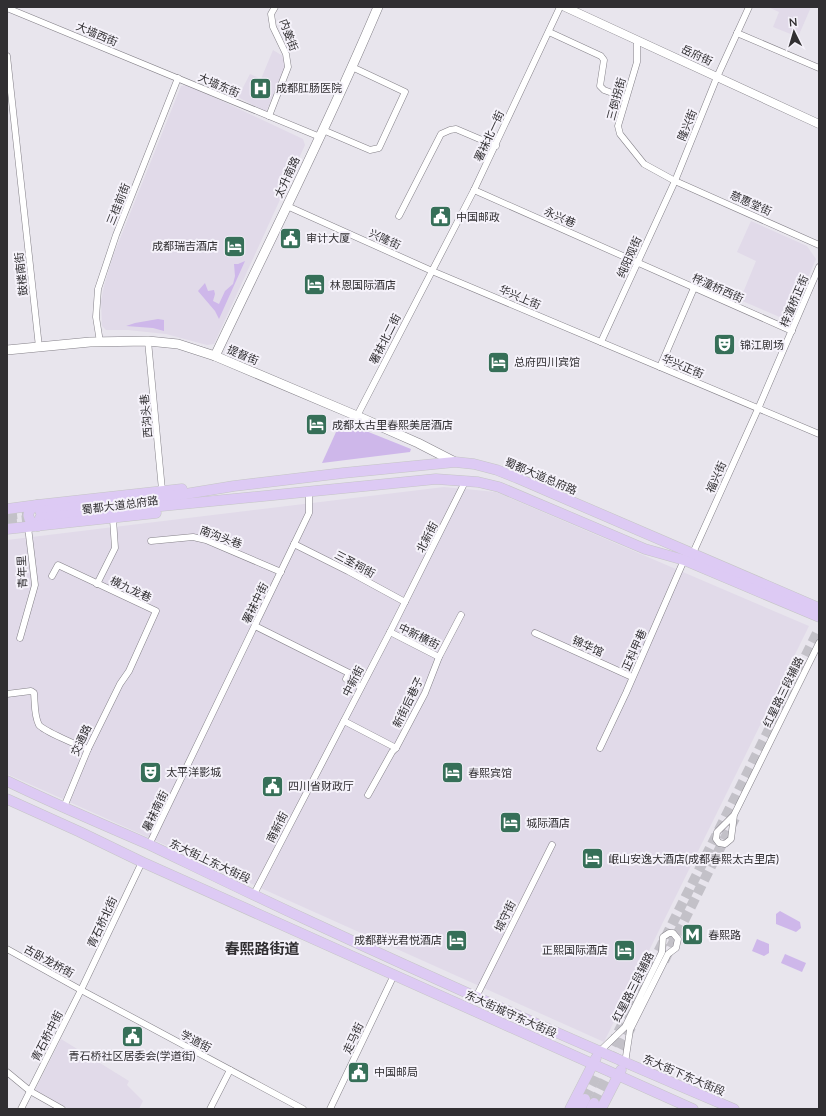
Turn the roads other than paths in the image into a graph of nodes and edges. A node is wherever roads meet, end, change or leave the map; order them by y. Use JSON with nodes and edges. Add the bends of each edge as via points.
{"nodes":[{"id":1,"x":275,"y":7,"type":"edge"},
{"id":2,"x":378,"y":7,"type":"edge"},
{"id":3,"x":560,"y":7,"type":"edge"},
{"id":4,"x":566,"y":7,"type":"edge"},
{"id":5,"x":749,"y":7,"type":"edge"},
{"id":6,"x":8,"y":9,"type":"edge"},
{"id":7,"x":549,"y":32,"type":"junction"},
{"id":8,"x":737,"y":33,"type":"junction"},
{"id":9,"x":637,"y":44,"type":"dead end"},
{"id":10,"x":7,"y":56,"type":"edge"},
{"id":11,"x":352,"y":67,"type":"junction"},
{"id":12,"x":819,"y":68,"type":"edge"},
{"id":13,"x":717,"y":77,"type":"junction"},
{"id":14,"x":178,"y":78,"type":"junction"},
{"id":15,"x":626,"y":98,"type":"junction"},
{"id":16,"x":269,"y":116,"type":"junction"},
{"id":17,"x":819,"y":124,"type":"edge"},
{"id":18,"x":321,"y":134,"type":"junction"},
{"id":19,"x":496,"y":146,"type":"junction"},
{"id":20,"x":675,"y":180,"type":"junction"},
{"id":21,"x":474,"y":190,"type":"junction"},
{"id":22,"x":287,"y":206,"type":"junction"},
{"id":23,"x":399,"y":216,"type":"dead end"},
{"id":24,"x":819,"y":245,"type":"edge"},
{"id":25,"x":637,"y":262,"type":"junction"},
{"id":26,"x":819,"y":267,"type":"edge"},
{"id":27,"x":432,"y":271,"type":"junction"},
{"id":28,"x":694,"y":288,"type":"junction"},
{"id":29,"x":792,"y":331,"type":"junction"},
{"id":30,"x":148,"y":341,"type":"junction"},
{"id":31,"x":100,"y":342,"type":"junction"},
{"id":32,"x":601,"y":342,"type":"junction"},
{"id":33,"x":39,"y":347,"type":"junction"},
{"id":34,"x":7,"y":350,"type":"edge"},
{"id":35,"x":215,"y":356,"type":"junction"},
{"id":36,"x":660,"y":367,"type":"junction"},
{"id":37,"x":758,"y":409,"type":"junction"},
{"id":38,"x":357,"y":416,"type":"junction"},
{"id":39,"x":819,"y":434,"type":"edge"},
{"id":40,"x":455,"y":462,"type":"junction"},
{"id":41,"x":466,"y":480,"type":"junction"},
{"id":42,"x":234,"y":486,"type":"junction"},
{"id":43,"x":162,"y":490,"type":"junction"},
{"id":44,"x":309,"y":492,"type":"junction"},
{"id":45,"x":234,"y":500,"type":"junction"},
{"id":46,"x":7,"y":509,"type":"edge"},
{"id":47,"x":37,"y":517,"type":"junction"},
{"id":48,"x":114,"y":519,"type":"junction"},
{"id":49,"x":7,"y":529,"type":"edge"},
{"id":50,"x":151,"y":541,"type":"dead end"},
{"id":51,"x":294,"y":544,"type":"junction"},
{"id":52,"x":688,"y":556,"type":"junction"},
{"id":53,"x":281,"y":572,"type":"junction"},
{"id":54,"x":52,"y":576,"type":"dead end"},
{"id":55,"x":97,"y":584,"type":"junction"},
{"id":56,"x":405,"y":602,"type":"junction"},
{"id":57,"x":819,"y":608,"type":"edge"},
{"id":58,"x":461,"y":615,"type":"dead end"},
{"id":59,"x":819,"y":617,"type":"edge"},
{"id":60,"x":255,"y":626,"type":"junction"},
{"id":61,"x":390,"y":632,"type":"junction"},
{"id":62,"x":535,"y":633,"type":"dead end"},
{"id":63,"x":20,"y":638,"type":"dead end"},
{"id":64,"x":819,"y":643,"type":"edge"},
{"id":65,"x":439,"y":657,"type":"junction"},
{"id":66,"x":632,"y":678,"type":"junction"},
{"id":67,"x":120,"y":684,"type":"joint"},
{"id":68,"x":361,"y":686,"type":"junction"},
{"id":69,"x":7,"y":694,"type":"edge"},
{"id":70,"x":210,"y":721,"type":"joint"},
{"id":71,"x":344,"y":721,"type":"junction"},
{"id":72,"x":396,"y":748,"type":"junction"},
{"id":73,"x":600,"y":748,"type":"dead end"},
{"id":74,"x":88,"y":749,"type":"junction"},
{"id":75,"x":318,"y":769,"type":"joint"},
{"id":76,"x":7,"y":782,"type":"edge"},
{"id":77,"x":30,"y":792,"type":"junction"},
{"id":78,"x":368,"y":795,"type":"dead end"},
{"id":79,"x":7,"y":799,"type":"edge"},
{"id":80,"x":24,"y":806,"type":"junction"},
{"id":81,"x":64,"y":807,"type":"junction"},
{"id":82,"x":734,"y":815,"type":"tunnel mouth"},
{"id":83,"x":149,"y":845,"type":"junction"},
{"id":84,"x":552,"y":845,"type":"dead end"},
{"id":85,"x":142,"y":862,"type":"junction"},
{"id":86,"x":254,"y":894,"type":"junction"},
{"id":87,"x":7,"y":949,"type":"edge"},
{"id":88,"x":402,"y":963,"type":"joint"},
{"id":89,"x":394,"y":975,"type":"junction"},
{"id":90,"x":81,"y":990,"type":"junction"},
{"id":91,"x":476,"y":997,"type":"junction"},
{"id":92,"x":600,"y":1051,"type":"junction"},
{"id":93,"x":625,"y":1063,"type":"junction"},
{"id":94,"x":593,"y":1064,"type":"junction"},
{"id":95,"x":230,"y":1070,"type":"junction"},
{"id":96,"x":7,"y":1072,"type":"edge"},
{"id":97,"x":618,"y":1076,"type":"junction"},
{"id":98,"x":30,"y":1091,"type":"junction"},
{"id":99,"x":593,"y":1105,"type":"edge"},
{"id":100,"x":21,"y":1109,"type":"edge"},
{"id":101,"x":62,"y":1109,"type":"edge"},
{"id":102,"x":210,"y":1109,"type":"edge"},
{"id":103,"x":303,"y":1109,"type":"edge"},
{"id":104,"x":330,"y":1109,"type":"edge"},
{"id":105,"x":570,"y":1109,"type":"edge"},
{"id":106,"x":580,"y":1109,"type":"edge"},
{"id":107,"x":693,"y":1109,"type":"edge"},
{"id":108,"x":734,"y":1109,"type":"edge"}],
"edges":[{"from":1,"to":16,"type":"street","name":"内姜街","via":[[271,14],[273,27],[286,54],[288,66]]},
{"from":2,"to":11,"type":"main road","name":"太升南路"},
{"from":3,"to":7,"type":"street","name":"署袜北一街"},
{"from":4,"to":13,"type":"street","name":"岳府街"},
{"from":5,"to":8,"type":"street","name":"隆兴街"},
{"from":6,"to":14,"type":"street","name":"大墙西街"},
{"from":7,"to":15,"type":"street","via":[[601,56],[604,60],[600,86]]},
{"from":7,"to":19,"type":"street","name":"署袜北一街"},
{"from":8,"to":12,"type":"street"},
{"from":8,"to":13,"type":"street","name":"隆兴街"},
{"from":9,"to":15,"type":"street","name":"三倒拐街","via":[[637,62]]},
{"from":10,"to":33,"type":"street","name":"鼓楼南街"},
{"from":11,"to":18,"type":"main road","name":"太升南路"},
{"from":11,"to":18,"type":"street","name":"大墙东街","via":[[405,92],[379,148],[370,150]]},
{"from":13,"to":17,"type":"street","name":"岳府街"},
{"from":13,"to":20,"type":"street","name":"隆兴街"},
{"from":14,"to":16,"type":"street","name":"大墙东街"},
{"from":14,"to":31,"type":"street","name":"三桂前街","via":[[116,235],[98,289],[96,317]]},
{"from":15,"to":20,"type":"street","name":"三倒拐街","via":[[618,126],[620,134],[644,164]]},
{"from":16,"to":18,"type":"street","name":"大墙东街"},
{"from":18,"to":22,"type":"main road","name":"太升南路"},
{"from":19,"to":21,"type":"street","name":"署袜北一街"},
{"from":19,"to":23,"type":"street","via":[[456,130],[441,134]]},
{"from":20,"to":24,"type":"street","name":"慈惠堂街"},
{"from":20,"to":25,"type":"street","name":"纯阳观街"},
{"from":21,"to":25,"type":"street","name":"永兴巷"},
{"from":21,"to":27,"type":"street","name":"署袜北一街"},
{"from":22,"to":27,"type":"street","name":"兴隆街"},
{"from":22,"to":35,"type":"main road","name":"太升南路"},
{"from":25,"to":28,"type":"street","name":"梓潼桥西街"},
{"from":25,"to":32,"type":"street","name":"纯阳观街"},
{"from":26,"to":29,"type":"street","name":"梓潼桥正街"},
{"from":27,"to":32,"type":"street","name":"华兴上街"},
{"from":27,"to":38,"type":"street","name":"署袜北二街"},
{"from":28,"to":29,"type":"street","name":"梓潼桥西街"},
{"from":28,"to":36,"type":"street"},
{"from":29,"to":37,"type":"street","name":"梓潼桥正街"},
{"from":30,"to":31,"type":"main road","name":"提督街"},
{"from":30,"to":35,"type":"main road","name":"提督街","via":[[178,344]]},
{"from":30,"to":43,"type":"street","name":"西沟头巷"},
{"from":31,"to":33,"type":"main road","name":"提督街"},
{"from":32,"to":36,"type":"street","name":"华兴正街"},
{"from":33,"to":34,"type":"main road","name":"提督街"},
{"from":35,"to":38,"type":"main road","name":"提督街"},
{"from":36,"to":37,"type":"street","name":"华兴正街"},
{"from":37,"to":39,"type":"street","name":"华兴正街"},
{"from":37,"to":52,"type":"street","name":"福兴街"},
{"from":38,"to":40,"type":"main road","name":"提督街"},
{"from":40,"to":42,"type":"main road","name":"蜀都大道总府路"},
{"from":40,"to":52,"type":"main road","name":"蜀都大道总府路","via":[[497,470]]},
{"from":41,"to":44,"type":"main road","name":"蜀都大道总府路","via":[[436,479]]},
{"from":41,"to":52,"type":"main road","name":"蜀都大道总府路","via":[[499,487],[645,549]]},
{"from":41,"to":56,"type":"street","name":"北新街"},
{"from":42,"to":43,"type":"main road","name":"蜀都大道总府路"},
{"from":42,"to":47,"type":"main road","name":"蜀都大道总府路"},
{"from":43,"to":47,"type":"main road","name":"蜀都大道总府路"},
{"from":44,"to":45,"type":"main road","name":"蜀都大道总府路"},
{"from":44,"to":51,"type":"street","name":"署袜中街","via":[[309,513]]},
{"from":45,"to":47,"type":"main road","name":"蜀都大道总府路"},
{"from":45,"to":48,"type":"main road","name":"蜀都大道总府路"},
{"from":46,"to":47,"type":"main road","name":"蜀都大道总府路"},
{"from":47,"to":48,"type":"main road","name":"蜀都大道总府路"},
{"from":47,"to":49,"type":"main road","name":"蜀都大道总府路"},
{"from":47,"to":63,"type":"street","name":"青年里","via":[[35,585]]},
{"from":48,"to":55,"type":"street","via":[[115,548]]},
{"from":50,"to":53,"type":"street","name":"南沟头巷","via":[[193,536]]},
{"from":51,"to":53,"type":"street","name":"署袜中街"},
{"from":51,"to":56,"type":"street","name":"三圣祠街"},
{"from":52,"to":57,"type":"main road","name":"蜀都大道总府路"},
{"from":52,"to":59,"type":"main road","name":"蜀都大道总府路"},
{"from":52,"to":66,"type":"street","name":"正科甲巷"},
{"from":53,"to":60,"type":"street","name":"署袜中街"},
{"from":54,"to":55,"type":"street","name":"横九龙巷","via":[[58,565]]},
{"from":55,"to":67,"type":"street","name":"横九龙巷","via":[[156,611],[129,671]]},
{"from":56,"to":61,"type":"street","name":"中新街"},
{"from":58,"to":65,"type":"street","name":"新街后巷子"},
{"from":60,"to":68,"type":"street","via":[[349,673],[346,679]]},
{"from":60,"to":70,"type":"street","name":"署袜中街"},
{"from":61,"to":65,"type":"street","name":"中新横街"},
{"from":61,"to":68,"type":"street","name":"中新街"},
{"from":62,"to":66,"type":"street","name":"锦华馆"},
{"from":64,"to":82,"type":"street","name":"红星路三段辅路"},
{"from":65,"to":72,"type":"street","name":"新街后巷子","via":[[425,693]]},
{"from":66,"to":73,"type":"street","name":"正科甲巷"},
{"from":67,"to":74,"type":"street","name":"交通路"},
{"from":68,"to":71,"type":"street","name":"中新街"},
{"from":69,"to":74,"type":"street","via":[[31,691],[34,693],[36,718],[40,726]]},
{"from":70,"to":83,"type":"street","name":"暑袜南街"},
{"from":71,"to":72,"type":"street"},
{"from":71,"to":75,"type":"street","name":"中新街"},
{"from":72,"to":78,"type":"street","name":"新街后巷子"},
{"from":74,"to":81,"type":"street","name":"交通路"},
{"from":75,"to":86,"type":"street","name":"南新街"},
{"from":76,"to":77,"type":"main road","name":"东大街上东大街段"},
{"from":77,"to":80,"type":"main road","via":[[24,793]]},
{"from":77,"to":81,"type":"main road","name":"东大街上东大街段"},
{"from":79,"to":80,"type":"main road"},
{"from":80,"to":85,"type":"main road"},
{"from":81,"to":83,"type":"main road","name":"东大街上东大街段"},
{"from":83,"to":86,"type":"main road","name":"东大街上东大街段"},
{"from":84,"to":91,"type":"street","name":"城守街"},
{"from":85,"to":89,"type":"main road"},
{"from":85,"to":90,"type":"street","name":"青石桥北街"},
{"from":86,"to":88,"type":"main road","name":"东大街上东大街段"},
{"from":87,"to":90,"type":"street","name":"古卧龙桥街"},
{"from":88,"to":91,"type":"main road","name":"东大街城守东大街段"},
{"from":89,"to":94,"type":"main road","name":"东大街城守东大街段"},
{"from":89,"to":104,"type":"street","name":"走马街"},
{"from":90,"to":95,"type":"street","name":"学道街"},
{"from":90,"to":98,"type":"street","name":"青石桥中街"},
{"from":91,"to":92,"type":"main road","name":"东大街城守东大街段"},
{"from":92,"to":93,"type":"main road","name":"东大街城守东大街段"},
{"from":92,"to":93,"type":"street","name":"红星路三段辅路","via":[[625,1027],[662,952],[664,937],[670,933],[675,934],[678,939],[677,945],[668,954],[630,1030]]},
{"from":92,"to":94,"type":"main road"},
{"from":93,"to":97,"type":"main road"},
{"from":93,"to":108,"type":"main road","name":"东大街下东大街段"},
{"from":94,"to":97,"type":"main road","name":"东大街城守东大街段"},
{"from":94,"to":105,"type":"main road"},
{"from":95,"to":102,"type":"street"},
{"from":95,"to":103,"type":"street","name":"学道街"},
{"from":96,"to":98,"type":"street"},
{"from":97,"to":99,"type":"main road"},
{"from":97,"to":107,"type":"main road"},
{"from":98,"to":100,"type":"street","name":"青石桥中街"},
{"from":98,"to":101,"type":"street"},
{"from":99,"to":106,"type":"main road"}]}
